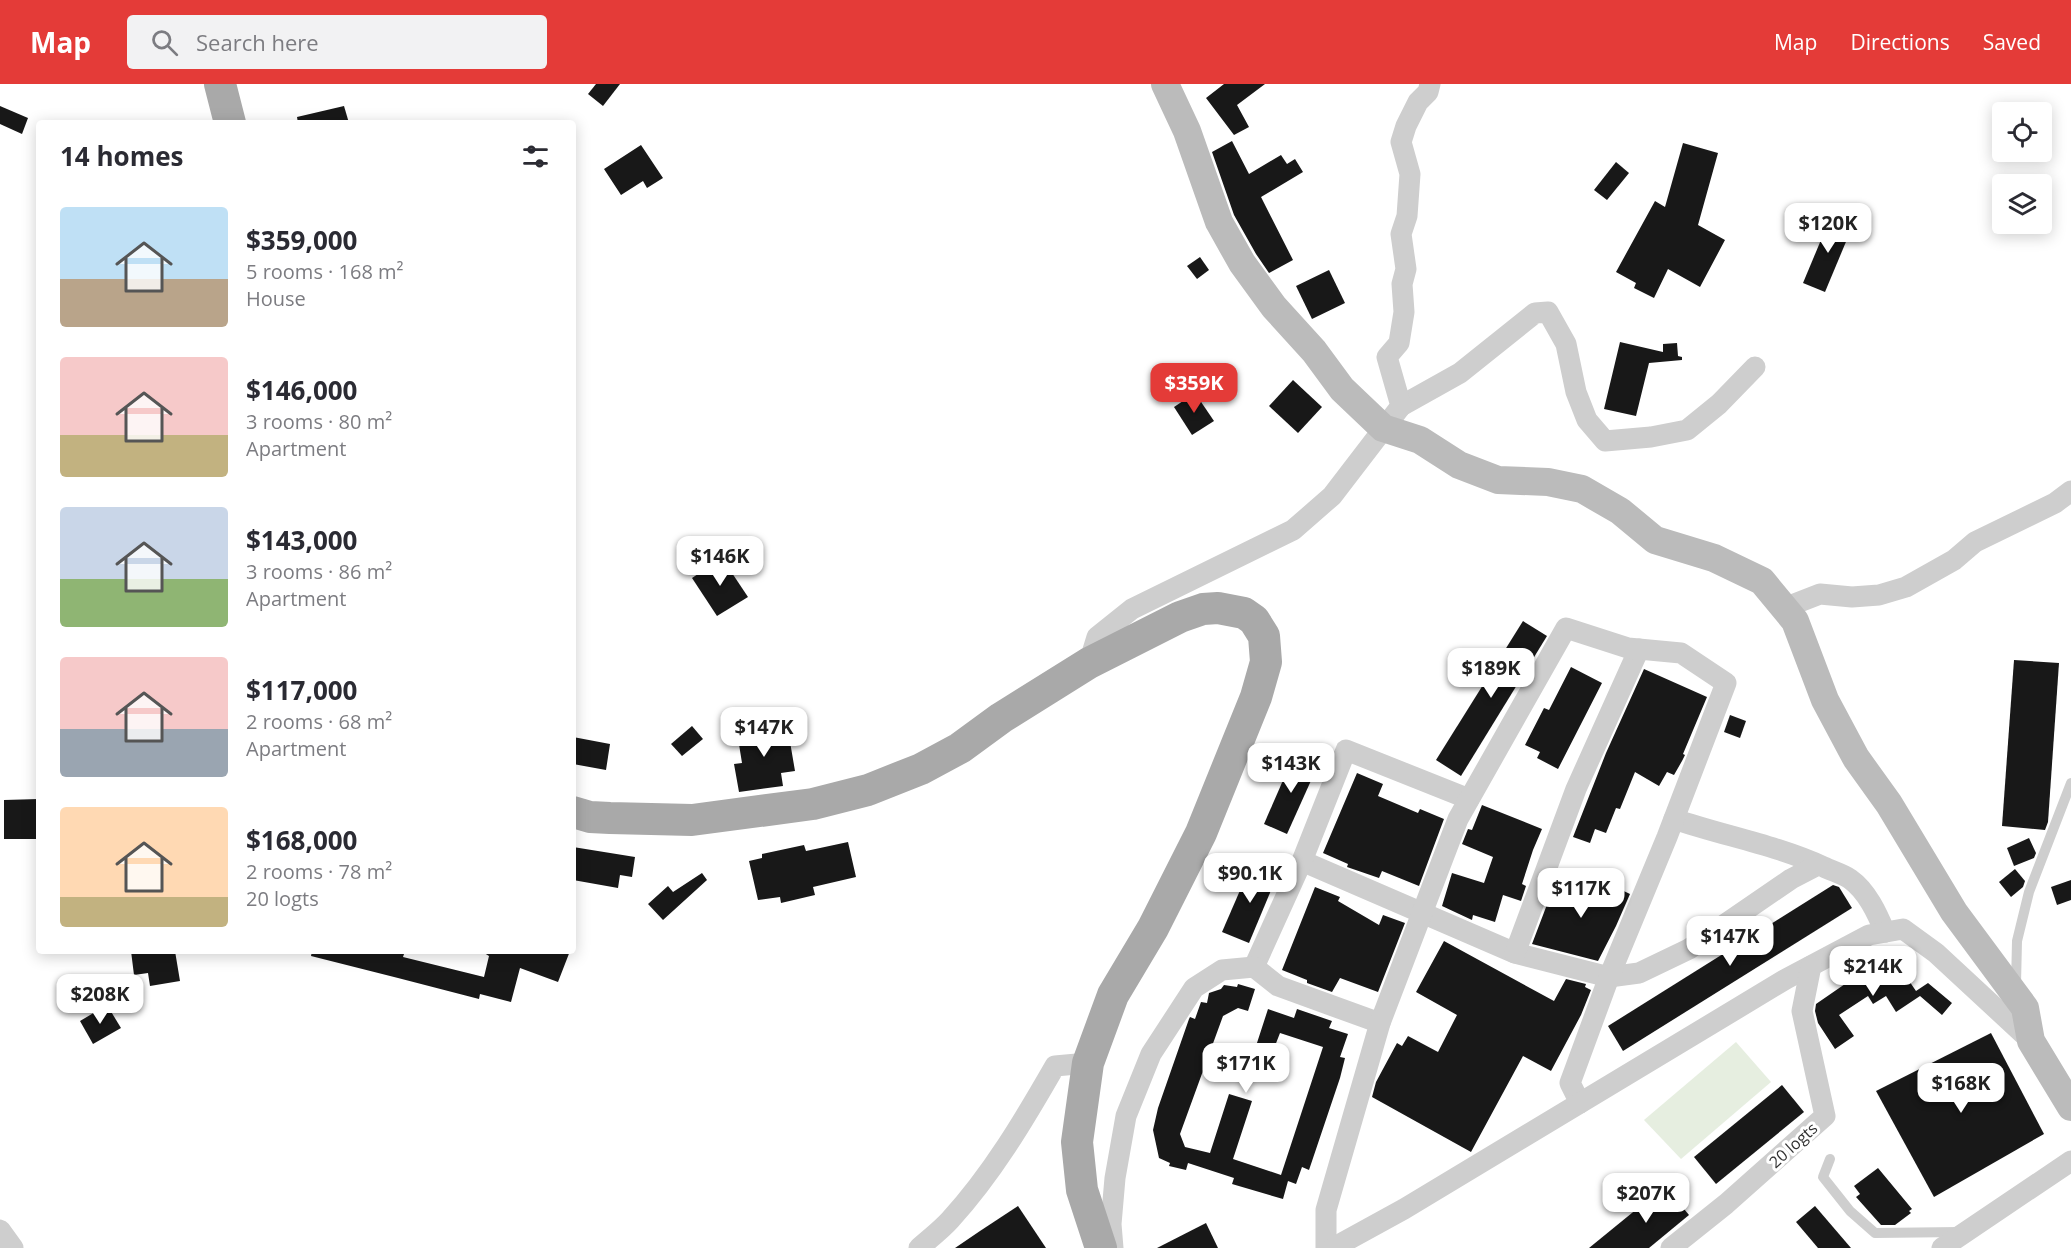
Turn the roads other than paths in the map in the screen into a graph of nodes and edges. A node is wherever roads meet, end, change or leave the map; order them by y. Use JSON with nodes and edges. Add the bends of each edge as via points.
{"nodes":[{"id":1,"x":220,"y":84,"type":"edge"},
{"id":2,"x":1165,"y":84,"type":"edge"},
{"id":3,"x":1430,"y":84,"type":"edge"},
{"id":4,"x":229,"y":120,"type":"edge"},
{"id":5,"x":1755,"y":367,"type":"dead end"},
{"id":6,"x":1401,"y":406,"type":"junction"},
{"id":7,"x":1383,"y":428,"type":"junction"},
{"id":8,"x":2071,"y":491,"type":"edge"},
{"id":9,"x":1784,"y":608,"type":"junction"},
{"id":10,"x":1638,"y":649,"type":"junction"},
{"id":11,"x":1089,"y":663,"type":"junction"},
{"id":12,"x":2071,"y":783,"type":"edge"},
{"id":13,"x":1469,"y":799,"type":"junction"},
{"id":14,"x":576,"y":813,"type":"edge"},
{"id":15,"x":1674,"y":819,"type":"junction"},
{"id":16,"x":1302,"y":861,"type":"junction"},
{"id":17,"x":1818,"y":864,"type":"junction"},
{"id":18,"x":1423,"y":914,"type":"junction"},
{"id":19,"x":1885,"y":932,"type":"junction"},
{"id":20,"x":1515,"y":953,"type":"junction"},
{"id":21,"x":1811,"y":966,"type":"junction"},
{"id":22,"x":1254,"y":967,"type":"junction"},
{"id":23,"x":1609,"y":977,"type":"junction"},
{"id":24,"x":2016,"y":996,"type":"junction"},
{"id":25,"x":1380,"y":1023,"type":"junction"},
{"id":26,"x":2031,"y":1041,"type":"junction"},
{"id":27,"x":1088,"y":1063,"type":"junction"},
{"id":28,"x":1580,"y":1103,"type":"junction"},
{"id":29,"x":2071,"y":1107,"type":"edge"},
{"id":30,"x":1830,"y":1159,"type":"dead end"},
{"id":31,"x":2071,"y":1161,"type":"edge"},
{"id":32,"x":0,"y":1230,"type":"edge"},
{"id":33,"x":1966,"y":1232,"type":"junction"},
{"id":34,"x":925,"y":1246,"type":"edge"},
{"id":35,"x":13,"y":1248,"type":"edge"},
{"id":36,"x":1101,"y":1248,"type":"edge"},
{"id":37,"x":1113,"y":1248,"type":"edge"},
{"id":38,"x":1326,"y":1248,"type":"edge"},
{"id":39,"x":1333,"y":1248,"type":"edge"},
{"id":40,"x":1671,"y":1248,"type":"edge"},
{"id":41,"x":1942,"y":1248,"type":"edge"}],
"edges":[{"from":1,"to":4,"type":"main road"},
{"from":2,"to":7,"type":"street","via":[[1187,131],[1220,222],[1242,263],[1342,388]]},
{"from":3,"to":6,"type":"street","via":[[1401,142],[1410,174],[1407,216],[1401,234],[1406,269],[1402,284],[1404,312],[1399,343],[1387,357]]},
{"from":5,"to":6,"type":"street","via":[[1719,404],[1686,430],[1605,441],[1587,420],[1576,392],[1566,344],[1548,312],[1541,312],[1460,373]]},
{"from":6,"to":7,"type":"street"},
{"from":7,"to":9,"type":"street","via":[[1420,440],[1459,465],[1498,480],[1582,489],[1620,511],[1655,540],[1714,558],[1762,581]]},
{"from":7,"to":11,"type":"street","via":[[1332,496],[1293,530],[1132,609],[1097,637]]},
{"from":8,"to":9,"type":"street","via":[[2055,503],[1975,542],[1954,560],[1906,587],[1879,595],[1820,594]]},
{"from":9,"to":24,"type":"street","via":[[1795,621],[1825,700],[1856,758],[1889,804],[1954,912]]},
{"from":10,"to":13,"type":"street","via":[[1566,628]]},
{"from":10,"to":15,"type":"street","via":[[1681,653],[1726,683]]},
{"from":10,"to":20,"type":"street","via":[[1576,789]]},
{"from":11,"to":14,"type":"main road","via":[[960,748],[868,790],[813,804],[692,820],[590,817]]},
{"from":11,"to":27,"type":"main road","via":[[1203,609],[1244,612],[1264,636],[1266,662],[1256,697],[1201,832],[1153,928],[1113,995]]},
{"from":12,"to":24,"type":"lane","via":[[2029,892],[2017,941]]},
{"from":13,"to":16,"type":"street","via":[[1346,750]]},
{"from":13,"to":18,"type":"street"},
{"from":15,"to":17,"type":"street"},
{"from":15,"to":23,"type":"street"},
{"from":16,"to":18,"type":"street"},
{"from":16,"to":22,"type":"street"},
{"from":17,"to":19,"type":"street","via":[[1850,879],[1874,906]]},
{"from":17,"to":23,"type":"street","via":[[1689,949],[1639,973]]},
{"from":18,"to":20,"type":"street"},
{"from":18,"to":25,"type":"street"},
{"from":19,"to":21,"type":"street","via":[[1869,935]]},
{"from":19,"to":26,"type":"street","via":[[1904,929],[1936,953]]},
{"from":20,"to":23,"type":"street"},
{"from":21,"to":28,"type":"street"},
{"from":21,"to":40,"type":"street","name":"20 logts","via":[[1802,1011],[1825,1116]]},
{"from":22,"to":25,"type":"street","via":[[1278,986]]},
{"from":22,"to":37,"type":"street","via":[[1221,970],[1194,988],[1151,1054],[1126,1116],[1115,1178]]},
{"from":23,"to":28,"type":"street","via":[[1570,1083]]},
{"from":24,"to":26,"type":"street","via":[[2025,1008]]},
{"from":25,"to":38,"type":"street","via":[[1326,1210]]},
{"from":26,"to":29,"type":"street"},
{"from":27,"to":34,"type":"street","via":[[1055,1066],[984,1180]]},
{"from":27,"to":36,"type":"main road","via":[[1077,1142],[1082,1190]]},
{"from":28,"to":39,"type":"street"},
{"from":30,"to":33,"type":"lane","via":[[1823,1177],[1850,1211],[1875,1233]]},
{"from":31,"to":33,"type":"street"},
{"from":32,"to":35,"type":"street"},
{"from":33,"to":41,"type":"street"}]}
